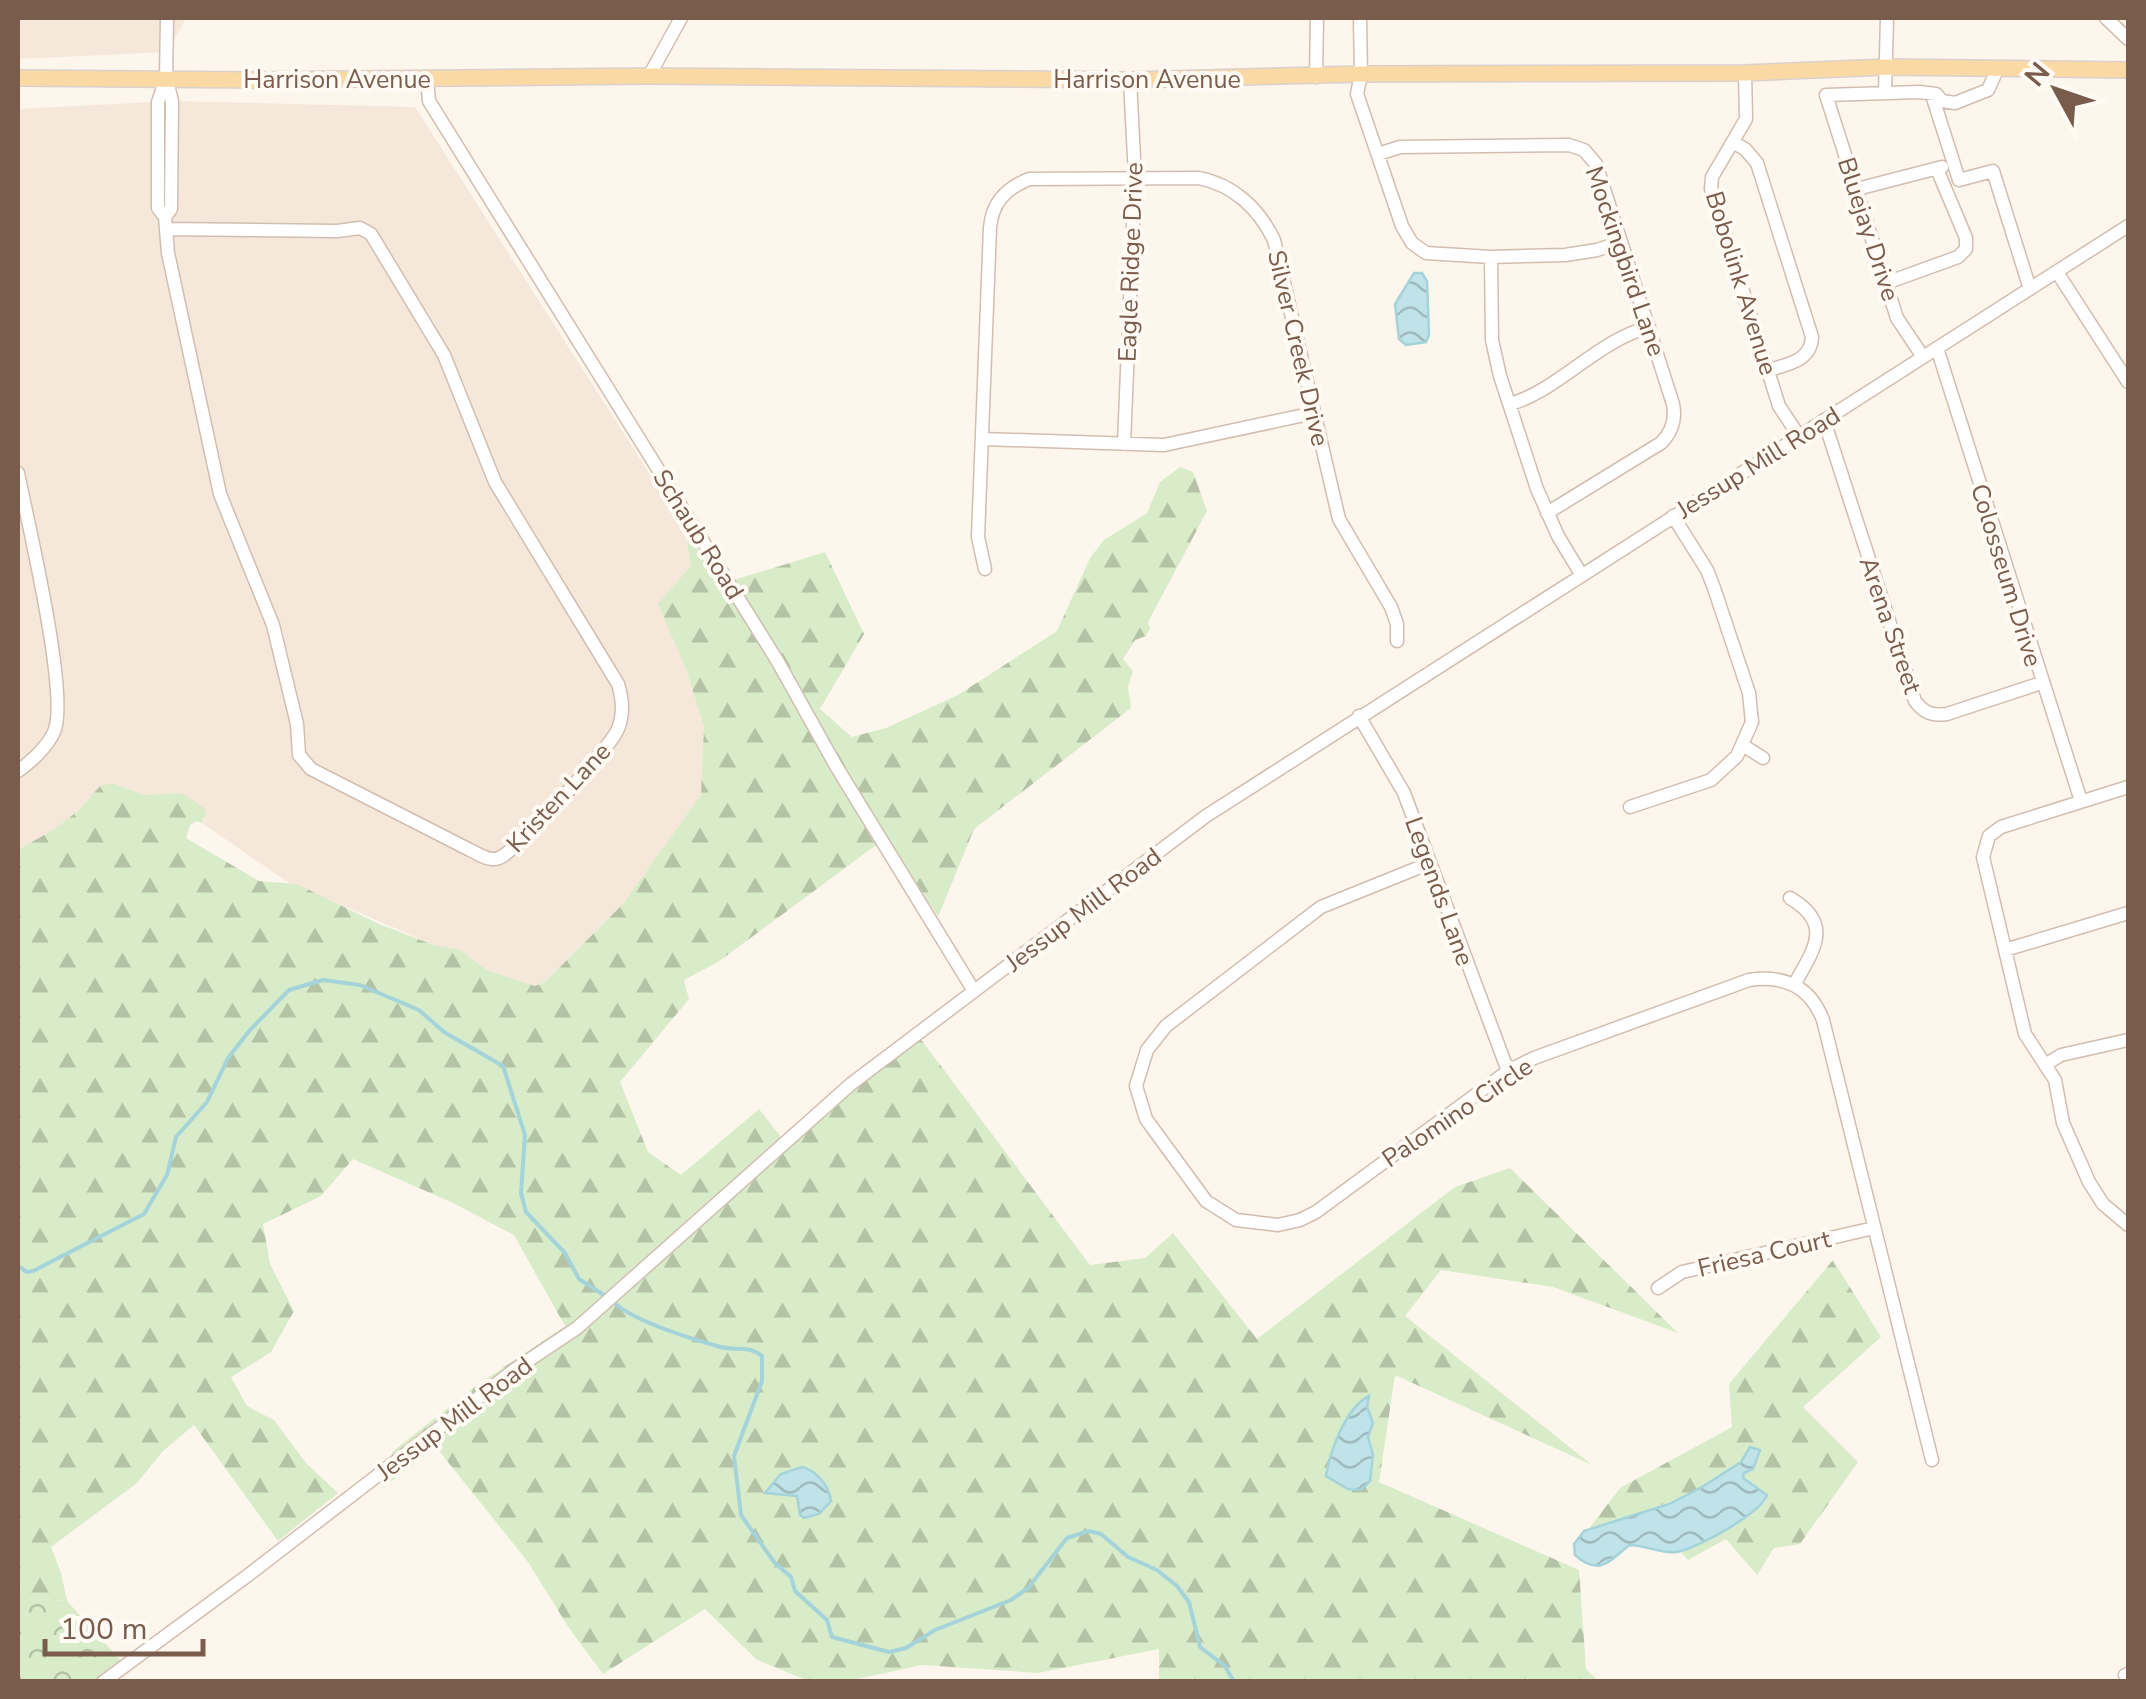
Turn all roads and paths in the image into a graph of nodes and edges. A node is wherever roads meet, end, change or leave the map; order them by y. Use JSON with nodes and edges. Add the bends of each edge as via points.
{"nodes":[{"id":1,"x":167,"y":18,"type":"edge"},
{"id":2,"x":681,"y":18,"type":"edge"},
{"id":3,"x":1317,"y":18,"type":"edge"},
{"id":4,"x":1360,"y":18,"type":"edge"},
{"id":5,"x":1887,"y":18,"type":"edge"},
{"id":6,"x":2106,"y":18,"type":"edge"},
{"id":7,"x":2128,"y":39,"type":"edge"},
{"id":8,"x":1887,"y":67,"type":"junction"},
{"id":9,"x":1997,"y":70,"type":"junction"},
{"id":10,"x":2128,"y":70,"type":"edge"},
{"id":11,"x":1745,"y":72,"type":"junction"},
{"id":12,"x":1361,"y":74,"type":"junction"},
{"id":13,"x":649,"y":76,"type":"junction"},
{"id":14,"x":1316,"y":76,"type":"junction"},
{"id":15,"x":18,"y":78,"type":"edge"},
{"id":16,"x":427,"y":78,"type":"junction"},
{"id":17,"x":166,"y":79,"type":"junction"},
{"id":18,"x":1130,"y":80,"type":"junction"},
{"id":19,"x":1886,"y":93,"type":"junction"},
{"id":20,"x":1932,"y":95,"type":"junction"},
{"id":21,"x":1734,"y":143,"type":"junction"},
{"id":22,"x":1378,"y":154,"type":"junction"},
{"id":23,"x":1954,"y":164,"type":"junction"},
{"id":24,"x":1937,"y":168,"type":"junction"},
{"id":25,"x":1135,"y":178,"type":"junction"},
{"id":26,"x":1960,"y":180,"type":"junction"},
{"id":27,"x":1944,"y":186,"type":"junction"},
{"id":28,"x":1857,"y":189,"type":"junction"},
{"id":29,"x":165,"y":223,"type":"junction"},
{"id":30,"x":2128,"y":226,"type":"edge"},
{"id":31,"x":1621,"y":242,"type":"junction"},
{"id":32,"x":1491,"y":258,"type":"junction"},
{"id":33,"x":2057,"y":272,"type":"junction"},
{"id":34,"x":1886,"y":283,"type":"junction"},
{"id":35,"x":2030,"y":289,"type":"junction"},
{"id":36,"x":1649,"y":327,"type":"junction"},
{"id":37,"x":1936,"y":348,"type":"junction"},
{"id":38,"x":1923,"y":357,"type":"junction"},
{"id":39,"x":1768,"y":370,"type":"junction"},
{"id":40,"x":2128,"y":382,"type":"edge"},
{"id":41,"x":1510,"y":404,"type":"junction"},
{"id":42,"x":1314,"y":413,"type":"junction"},
{"id":43,"x":1824,"y":420,"type":"junction"},
{"id":44,"x":1798,"y":436,"type":"junction"},
{"id":45,"x":983,"y":439,"type":"junction"},
{"id":46,"x":1124,"y":444,"type":"junction"},
{"id":47,"x":18,"y":473,"type":"edge"},
{"id":48,"x":1548,"y":513,"type":"junction"},
{"id":49,"x":1673,"y":516,"type":"junction"},
{"id":50,"x":985,"y":569,"type":"dead end"},
{"id":51,"x":1581,"y":574,"type":"junction"},
{"id":52,"x":1397,"y":640,"type":"dead end"},
{"id":53,"x":2041,"y":683,"type":"junction"},
{"id":54,"x":1360,"y":716,"type":"junction"},
{"id":55,"x":1744,"y":746,"type":"junction"},
{"id":56,"x":1764,"y":758,"type":"dead end"},
{"id":57,"x":18,"y":771,"type":"edge"},
{"id":58,"x":2128,"y":787,"type":"edge"},
{"id":59,"x":2081,"y":801,"type":"junction"},
{"id":60,"x":1630,"y":807,"type":"dead end"},
{"id":61,"x":1430,"y":863,"type":"junction"},
{"id":62,"x":1790,"y":898,"type":"dead end"},
{"id":63,"x":2128,"y":913,"type":"edge"},
{"id":64,"x":2005,"y":950,"type":"junction"},
{"id":65,"x":1794,"y":985,"type":"junction"},
{"id":66,"x":974,"y":991,"type":"junction"},
{"id":67,"x":2128,"y":1040,"type":"edge"},
{"id":68,"x":2045,"y":1065,"type":"junction"},
{"id":69,"x":1508,"y":1072,"type":"junction"},
{"id":70,"x":2128,"y":1225,"type":"edge"},
{"id":71,"x":1874,"y":1228,"type":"junction"},
{"id":72,"x":1658,"y":1288,"type":"dead end"},
{"id":73,"x":1932,"y":1460,"type":"dead end"},
{"id":74,"x":104,"y":1682,"type":"edge"}],
"edges":[{"from":1,"to":17,"type":"street","name":"Kristen Lane"},
{"from":2,"to":13,"type":"street"},
{"from":3,"to":14,"type":"street"},
{"from":4,"to":12,"type":"street"},
{"from":5,"to":8,"type":"street"},
{"from":6,"to":7,"type":"street"},
{"from":8,"to":9,"type":"main road","name":"Harrison Avenue"},
{"from":8,"to":11,"type":"main road","name":"Harrison Avenue"},
{"from":8,"to":19,"type":"street"},
{"from":9,"to":10,"type":"main road","name":"Harrison Avenue"},
{"from":9,"to":20,"type":"street","via":[[1979,96],[1954,102]]},
{"from":11,"to":12,"type":"main road","name":"Harrison Avenue"},
{"from":11,"to":21,"type":"street","name":"Bobolink Avenue","via":[[1748,111]]},
{"from":12,"to":14,"type":"main road","name":"Harrison Avenue"},
{"from":12,"to":22,"type":"street","via":[[1357,94]]},
{"from":13,"to":16,"type":"main road","name":"Harrison Avenue"},
{"from":13,"to":18,"type":"main road","name":"Harrison Avenue"},
{"from":14,"to":18,"type":"main road","name":"Harrison Avenue"},
{"from":15,"to":17,"type":"main road","name":"Harrison Avenue"},
{"from":16,"to":17,"type":"main road","name":"Harrison Avenue"},
{"from":16,"to":66,"type":"street","name":"Schaub Road","via":[[429,101]]},
{"from":17,"to":29,"type":"street","name":"Kristen Lane","via":[[172,101],[171,209]]},
{"from":18,"to":25,"type":"street","name":"Eagle Ridge Drive"},
{"from":19,"to":20,"type":"street"},
{"from":19,"to":28,"type":"street","name":"Bluejay Drive","via":[[1826,95]]},
{"from":20,"to":23,"type":"street"},
{"from":21,"to":39,"type":"street","name":"Bobolink Avenue","via":[[1711,189]]},
{"from":21,"to":39,"type":"street","via":[[1752,156],[1762,177],[1812,337],[1803,358]]},
{"from":22,"to":31,"type":"street","name":"Mockingbird Lane","via":[[1400,147],[1579,147],[1596,164]]},
{"from":22,"to":32,"type":"street","via":[[1412,243],[1434,256]]},
{"from":23,"to":24,"type":"street"},
{"from":23,"to":26,"type":"street"},
{"from":24,"to":27,"type":"street"},
{"from":24,"to":28,"type":"street"},
{"from":25,"to":42,"type":"street","name":"Silver Creek Drive","via":[[1212,181],[1245,200],[1266,224]]},
{"from":25,"to":45,"type":"street","name":"Silver Creek Drive","via":[[1029,179],[998,201],[990,228]]},
{"from":25,"to":46,"type":"street","name":"Eagle Ridge Drive"},
{"from":26,"to":27,"type":"street"},
{"from":26,"to":35,"type":"street","via":[[1992,171]]},
{"from":27,"to":34,"type":"street","via":[[1966,249]]},
{"from":28,"to":34,"type":"street","name":"Bluejay Drive"},
{"from":29,"to":29,"type":"street","name":"Kristen Lane","via":[[366,230],[444,356],[491,476],[618,684],[620,724],[611,741],[501,858],[484,857],[300,758],[273,625],[209,453]]},
{"from":30,"to":33,"type":"street","name":"Jessup Mill Road"},
{"from":31,"to":32,"type":"street","via":[[1583,253]]},
{"from":31,"to":36,"type":"street","name":"Mockingbird Lane"},
{"from":32,"to":41,"type":"street","via":[[1492,340]]},
{"from":33,"to":35,"type":"street","name":"Jessup Mill Road"},
{"from":33,"to":40,"type":"street"},
{"from":34,"to":38,"type":"street","name":"Bluejay Drive","via":[[1902,328]]},
{"from":35,"to":37,"type":"street","name":"Jessup Mill Road"},
{"from":36,"to":41,"type":"street"},
{"from":36,"to":48,"type":"street","name":"Mockingbird Lane","via":[[1674,409],[1670,432]]},
{"from":37,"to":38,"type":"street","name":"Jessup Mill Road"},
{"from":37,"to":53,"type":"street","name":"Colosseum Drive"},
{"from":38,"to":43,"type":"street","name":"Jessup Mill Road"},
{"from":39,"to":44,"type":"street","name":"Bobolink Avenue"},
{"from":41,"to":48,"type":"street"},
{"from":42,"to":46,"type":"street","via":[[1182,444]]},
{"from":42,"to":52,"type":"street","name":"Silver Creek Drive","via":[[1339,519],[1390,607]]},
{"from":43,"to":44,"type":"street","name":"Jessup Mill Road"},
{"from":43,"to":53,"type":"street","name":"Arena Street","via":[[1922,710],[1947,714]]},
{"from":44,"to":49,"type":"street","name":"Jessup Mill Road"},
{"from":45,"to":46,"type":"street"},
{"from":45,"to":50,"type":"street","name":"Silver Creek Drive","via":[[978,536]]},
{"from":47,"to":57,"type":"street","via":[[59,703],[54,732]]},
{"from":48,"to":51,"type":"street"},
{"from":49,"to":51,"type":"street","name":"Jessup Mill Road"},
{"from":49,"to":55,"type":"street","via":[[1706,570],[1749,693],[1752,722]]},
{"from":51,"to":54,"type":"street","name":"Jessup Mill Road"},
{"from":53,"to":59,"type":"street","name":"Colosseum Drive"},
{"from":54,"to":61,"type":"street","name":"Legends Lane","via":[[1404,793]]},
{"from":54,"to":66,"type":"street","name":"Jessup Mill Road","via":[[1206,816]]},
{"from":55,"to":56,"type":"street"},
{"from":55,"to":60,"type":"street","via":[[1711,780]]},
{"from":58,"to":59,"type":"street"},
{"from":59,"to":64,"type":"street","via":[[2011,822],[1989,836],[1982,857]]},
{"from":61,"to":69,"type":"street","name":"Legends Lane"},
{"from":61,"to":69,"type":"street","name":"Palomino Circle","via":[[1320,907],[1166,1026],[1140,1068],[1140,1104],[1206,1201],[1236,1220],[1278,1225],[1316,1212]]},
{"from":62,"to":65,"type":"street","via":[[1810,912],[1816,928],[1813,951]]},
{"from":63,"to":64,"type":"street"},
{"from":64,"to":68,"type":"street","via":[[2025,1034]]},
{"from":65,"to":69,"type":"street","name":"Palomino Circle","via":[[1749,980]]},
{"from":65,"to":71,"type":"street","via":[[1823,1020]]},
{"from":66,"to":74,"type":"street","name":"Jessup Mill Road","via":[[816,1114],[594,1315]]},
{"from":67,"to":68,"type":"street"},
{"from":68,"to":70,"type":"street","via":[[2088,1182]]},
{"from":71,"to":72,"type":"street","name":"Friesa Court","via":[[1682,1272]]},
{"from":71,"to":73,"type":"street"}]}
